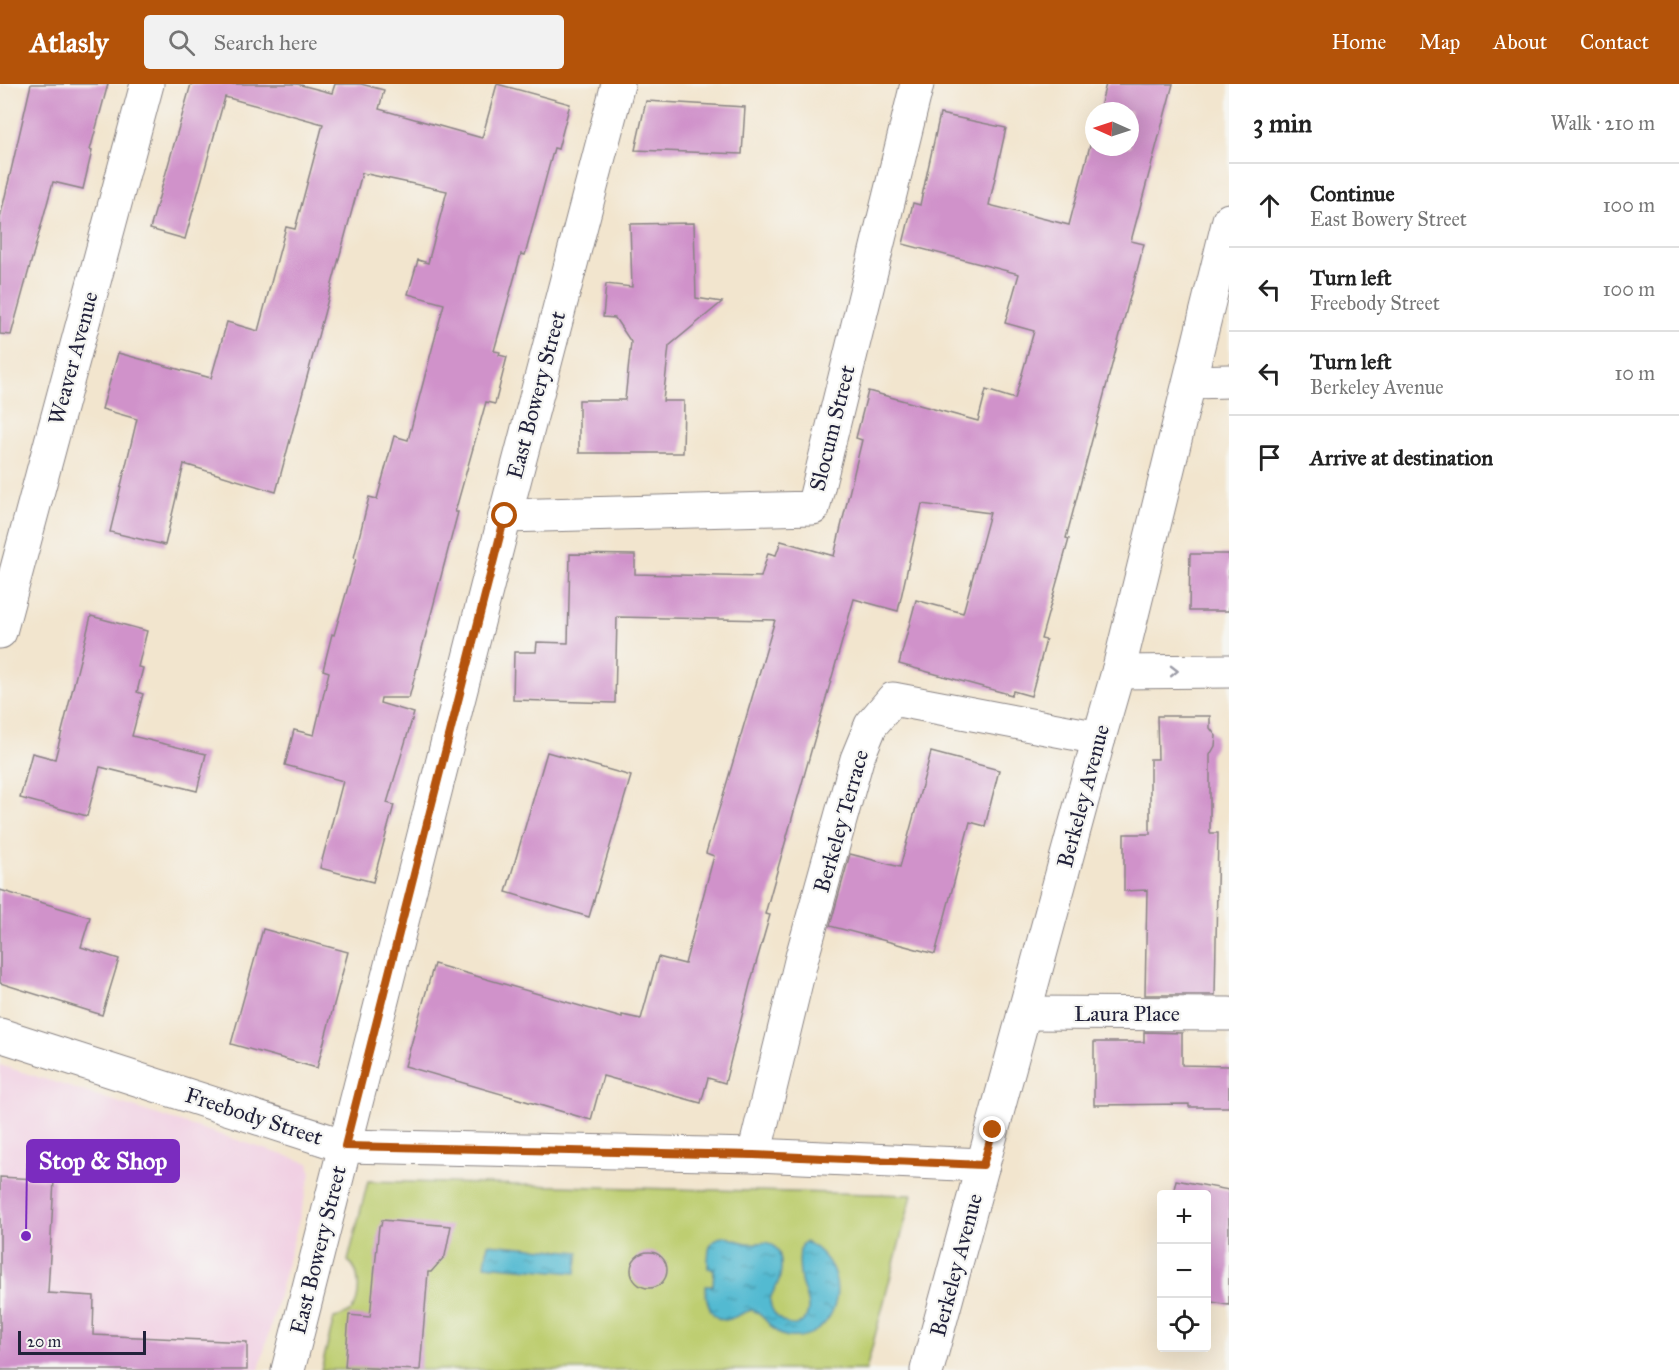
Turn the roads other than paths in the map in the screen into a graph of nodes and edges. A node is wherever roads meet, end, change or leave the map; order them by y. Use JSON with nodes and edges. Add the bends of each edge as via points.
{"nodes":[{"id":1,"x":147,"y":84,"type":"edge"},
{"id":2,"x":618,"y":84,"type":"edge"},
{"id":3,"x":917,"y":84,"type":"edge"},
{"id":4,"x":1229,"y":220,"type":"edge"},
{"id":5,"x":1229,"y":381,"type":"edge"},
{"id":6,"x":1191,"y":382,"type":"junction"},
{"id":7,"x":505,"y":516,"type":"junction"},
{"id":8,"x":0,"y":632,"type":"edge"},
{"id":9,"x":1229,"y":670,"type":"edge"},
{"id":10,"x":1118,"y":672,"type":"junction"},
{"id":11,"x":1099,"y":738,"type":"junction"},
{"id":12,"x":1024,"y":1013,"type":"junction"},
{"id":13,"x":1229,"y":1014,"type":"edge"},
{"id":14,"x":0,"y":1035,"type":"edge"},
{"id":15,"x":345,"y":1146,"type":"junction"},
{"id":16,"x":754,"y":1155,"type":"junction"},
{"id":17,"x":983,"y":1165,"type":"junction"},
{"id":18,"x":288,"y":1370,"type":"edge"},
{"id":19,"x":927,"y":1370,"type":"edge"}],
"edges":[{"from":1,"to":8,"type":"street","name":"Weaver Avenue"},
{"from":2,"to":7,"type":"street","name":"East Bowery Street"},
{"from":3,"to":7,"type":"street","name":"Slocum Street","via":[[813,508]]},
{"from":4,"to":6,"type":"street","name":"Berkeley Avenue"},
{"from":5,"to":6,"type":"street"},
{"from":6,"to":10,"type":"street","name":"Berkeley Avenue"},
{"from":7,"to":15,"type":"street","name":"East Bowery Street"},
{"from":10,"to":9,"type":"street","one_way":true},
{"from":10,"to":11,"type":"street","name":"Berkeley Avenue"},
{"from":11,"to":12,"type":"street","name":"Berkeley Avenue"},
{"from":11,"to":16,"type":"street","name":"Berkeley Terrace","via":[[893,699],[871,724],[802,957]]},
{"from":12,"to":13,"type":"street","name":"Laura Place"},
{"from":12,"to":17,"type":"street","name":"Berkeley Avenue"},
{"from":14,"to":15,"type":"street","name":"Freebody Street"},
{"from":15,"to":16,"type":"street","name":"Freebody Street"},
{"from":15,"to":18,"type":"street","name":"East Bowery Street"},
{"from":16,"to":17,"type":"street","name":"Freebody Street"},
{"from":17,"to":19,"type":"street","name":"Berkeley Avenue"}]}
